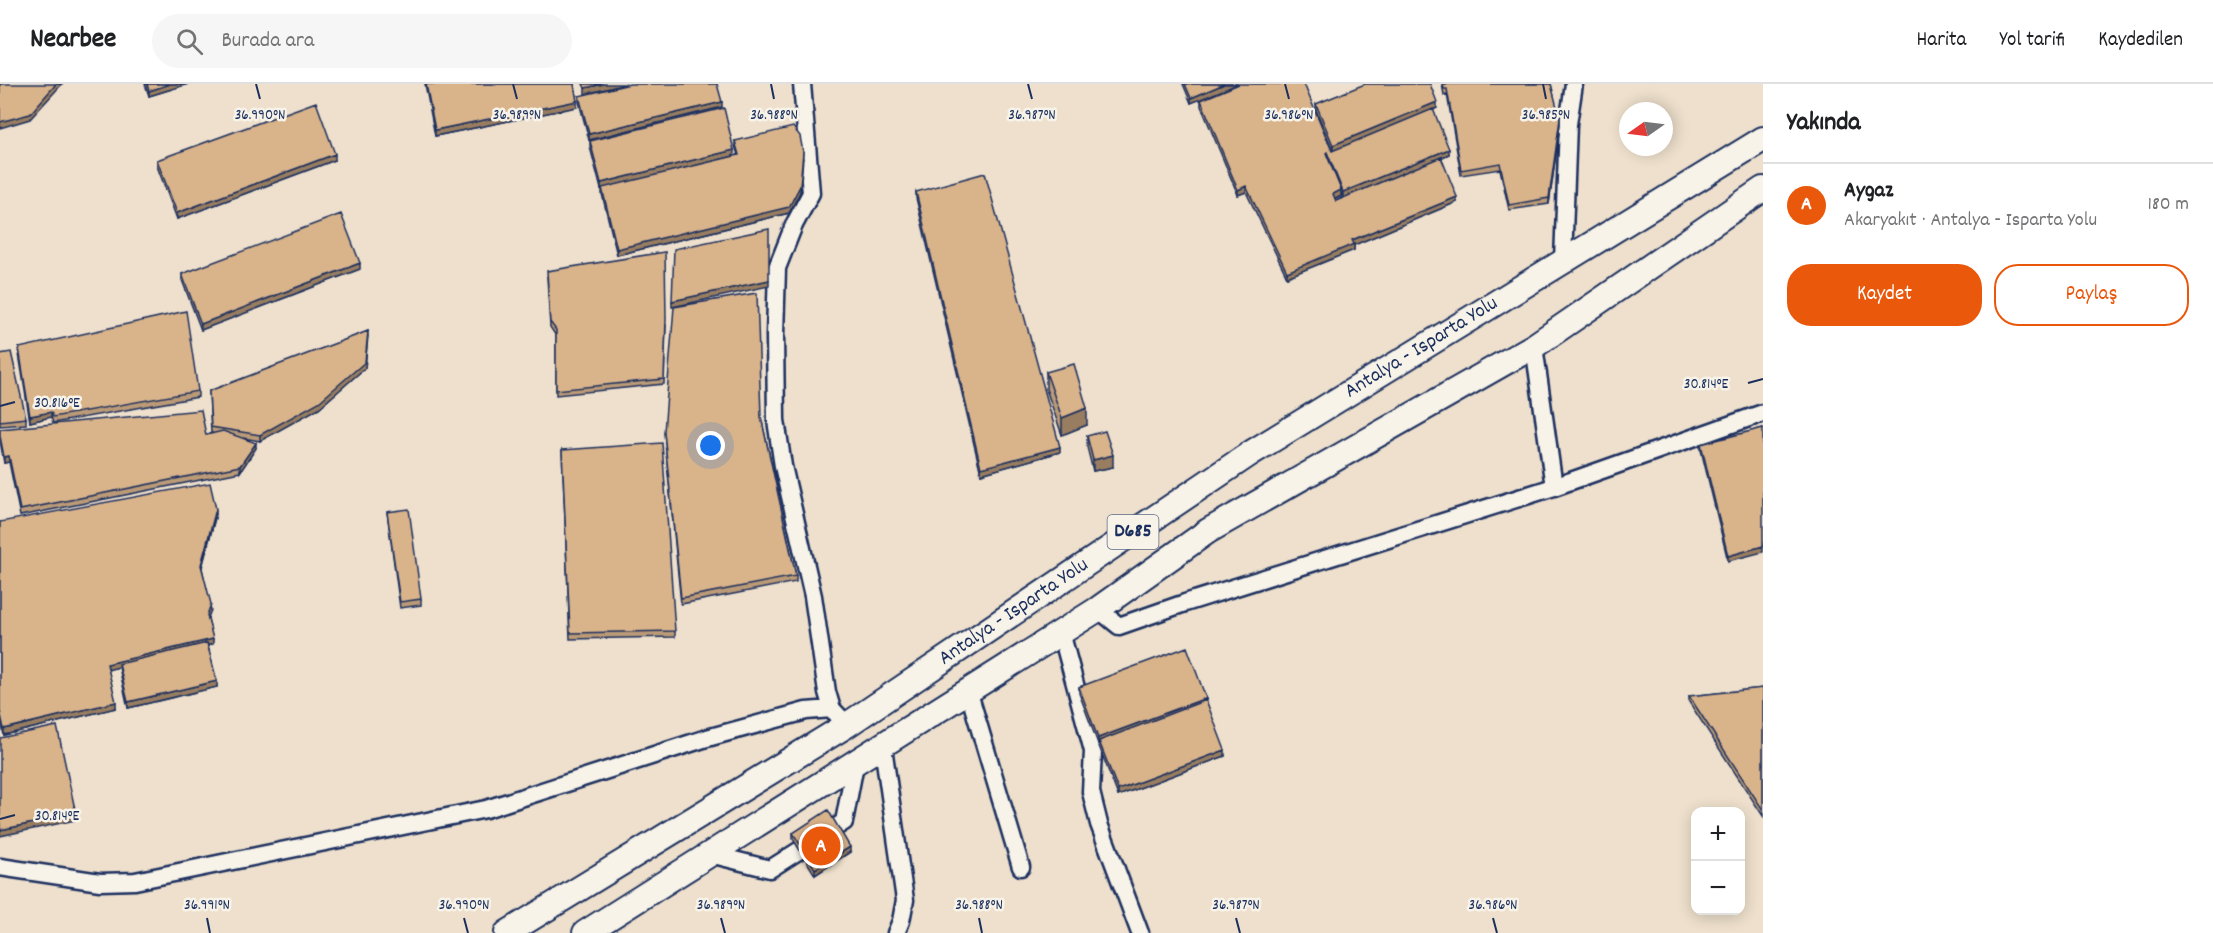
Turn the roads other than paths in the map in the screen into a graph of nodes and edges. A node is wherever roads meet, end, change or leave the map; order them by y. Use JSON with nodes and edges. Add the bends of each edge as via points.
{"nodes":[{"id":1,"x":802,"y":84,"type":"edge"},
{"id":2,"x":1574,"y":84,"type":"edge"},
{"id":3,"x":1763,"y":138,"type":"edge"},
{"id":4,"x":1763,"y":189,"type":"edge"},
{"id":5,"x":1563,"y":261,"type":"junction"},
{"id":6,"x":1534,"y":346,"type":"junction"},
{"id":7,"x":1763,"y":413,"type":"edge"},
{"id":8,"x":1554,"y":487,"type":"junction"},
{"id":9,"x":1098,"y":609,"type":"junction"},
{"id":10,"x":1061,"y":632,"type":"junction"},
{"id":11,"x":969,"y":693,"type":"junction"},
{"id":12,"x":840,"y":717,"type":"junction"},
{"id":13,"x":883,"y":747,"type":"junction"},
{"id":14,"x":855,"y":764,"type":"junction"},
{"id":15,"x":710,"y":854,"type":"junction"},
{"id":16,"x":0,"y":867,"type":"edge"},
{"id":17,"x":1021,"y":867,"type":"dead end"},
{"id":18,"x":507,"y":933,"type":"edge"},
{"id":19,"x":585,"y":933,"type":"edge"},
{"id":20,"x":896,"y":933,"type":"edge"},
{"id":21,"x":1140,"y":933,"type":"edge"}],
"edges":[{"from":1,"to":12,"type":"street","via":[[811,193],[777,268],[776,420],[813,596],[827,692]]},
{"from":2,"to":5,"type":"street"},
{"from":3,"to":5,"type":"highway","name":"Antalya - Isparta Yolu","number":"D685"},
{"from":4,"to":6,"type":"highway","name":"Antalya - Isparta Yolu","number":"D685"},
{"from":5,"to":12,"type":"highway","name":"Antalya - Isparta Yolu","number":"D685","via":[[1251,453]]},
{"from":6,"to":8,"type":"street"},
{"from":6,"to":9,"type":"highway","name":"Antalya - Isparta Yolu","number":"D685","via":[[1208,531]]},
{"from":7,"to":8,"type":"street"},
{"from":8,"to":9,"type":"street","via":[[1119,626]]},
{"from":9,"to":10,"type":"highway","name":"Antalya - Isparta Yolu","number":"D685"},
{"from":10,"to":11,"type":"highway","name":"Antalya - Isparta Yolu","number":"D685"},
{"from":10,"to":21,"type":"street","via":[[1093,751],[1091,792],[1099,824]]},
{"from":11,"to":13,"type":"highway","name":"Antalya - Isparta Yolu","number":"D685"},
{"from":11,"to":17,"type":"street"},
{"from":12,"to":16,"type":"street","via":[[806,711],[707,738],[486,809],[135,881],[100,882]]},
{"from":12,"to":18,"type":"highway","name":"Antalya - Isparta Yolu","number":"D685"},
{"from":13,"to":14,"type":"highway","name":"Antalya - Isparta Yolu","number":"D685"},
{"from":13,"to":20,"type":"street","via":[[905,900]]},
{"from":14,"to":15,"type":"highway","name":"Antalya - Isparta Yolu","number":"D685"},
{"from":14,"to":15,"type":"street","via":[[843,822],[770,869]]},
{"from":15,"to":19,"type":"highway","name":"Antalya - Isparta Yolu","number":"D685"}]}
